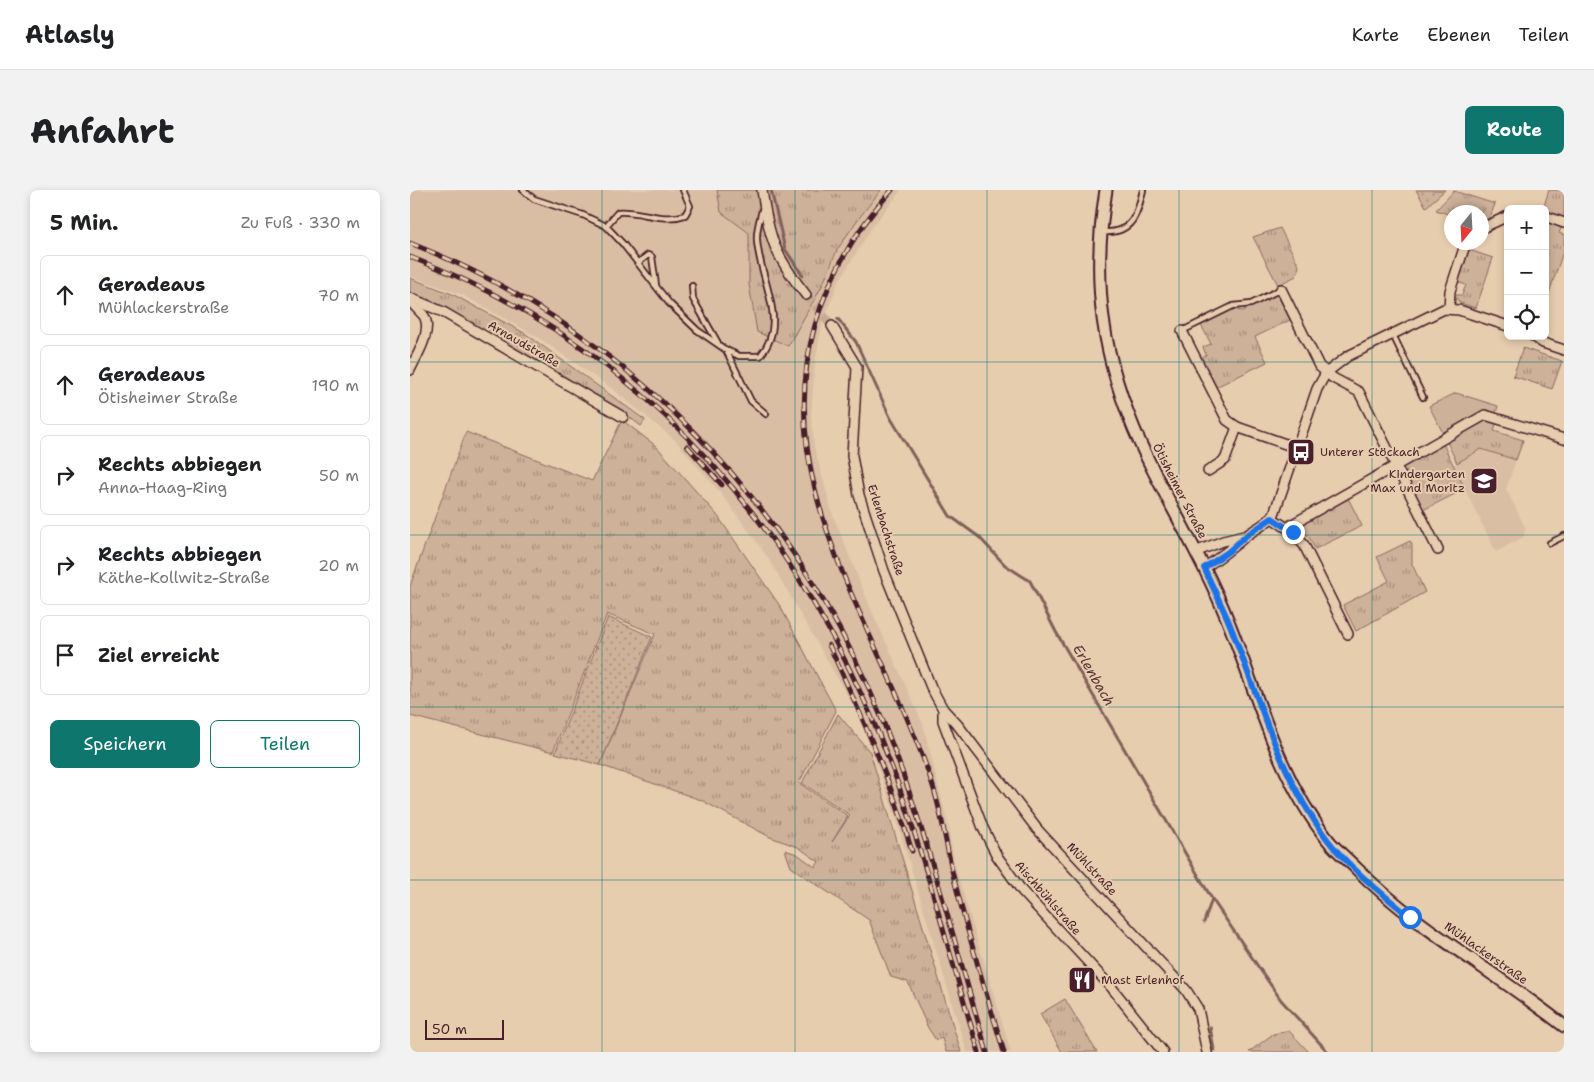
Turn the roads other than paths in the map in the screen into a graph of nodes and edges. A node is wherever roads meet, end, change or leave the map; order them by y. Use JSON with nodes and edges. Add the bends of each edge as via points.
{"nodes":[{"id":1,"x":523,"y":190,"type":"edge"},
{"id":2,"x":683,"y":190,"type":"edge"},
{"id":3,"x":762,"y":190,"type":"edge"},
{"id":4,"x":1106,"y":190,"type":"edge"},
{"id":5,"x":1143,"y":190,"type":"edge"},
{"id":6,"x":764,"y":204,"type":"junction"},
{"id":7,"x":1549,"y":217,"type":"edge"},
{"id":8,"x":1504,"y":218,"type":"edge"},
{"id":9,"x":1564,"y":223,"type":"edge"},
{"id":10,"x":1489,"y":225,"type":"edge"},
{"id":11,"x":606,"y":226,"type":"junction"},
{"id":12,"x":1100,"y":232,"type":"junction"},
{"id":13,"x":1463,"y":250,"type":"edge"},
{"id":14,"x":638,"y":263,"type":"junction"},
{"id":15,"x":692,"y":286,"type":"dead end"},
{"id":16,"x":656,"y":287,"type":"junction"},
{"id":17,"x":1281,"y":289,"type":"joint"},
{"id":18,"x":806,"y":295,"type":"tunnel mouth"},
{"id":19,"x":410,"y":299,"type":"edge"},
{"id":20,"x":1449,"y":309,"type":"junction"},
{"id":21,"x":1504,"y":325,"type":"edge"},
{"id":22,"x":832,"y":326,"type":"tunnel mouth"},
{"id":23,"x":1182,"y":331,"type":"joint"},
{"id":24,"x":1393,"y":335,"type":"junction"},
{"id":25,"x":1539,"y":340,"type":"edge"},
{"id":26,"x":718,"y":344,"type":"junction"},
{"id":27,"x":726,"y":350,"type":"junction"},
{"id":28,"x":1564,"y":350,"type":"edge"},
{"id":29,"x":410,"y":370,"type":"edge"},
{"id":30,"x":1326,"y":373,"type":"junction"},
{"id":31,"x":1423,"y":396,"type":"dead end"},
{"id":32,"x":766,"y":414,"type":"dead end"},
{"id":33,"x":623,"y":416,"type":"dead end"},
{"id":34,"x":1237,"y":427,"type":"junction"},
{"id":35,"x":1564,"y":439,"type":"edge"},
{"id":36,"x":1297,"y":448,"type":"junction"},
{"id":37,"x":1397,"y":465,"type":"junction"},
{"id":38,"x":1208,"y":471,"type":"dead end"},
{"id":39,"x":1272,"y":518,"type":"junction"},
{"id":40,"x":1288,"y":528,"type":"junction"},
{"id":41,"x":1247,"y":535,"type":"junction"},
{"id":42,"x":1564,"y":536,"type":"edge"},
{"id":43,"x":1550,"y":543,"type":"dead end"},
{"id":44,"x":1438,"y":550,"type":"dead end"},
{"id":45,"x":1195,"y":552,"type":"junction"},
{"id":46,"x":1204,"y":568,"type":"junction"},
{"id":47,"x":1348,"y":634,"type":"dead end"},
{"id":48,"x":943,"y":709,"type":"junction"},
{"id":49,"x":1328,"y":840,"type":"joint"},
{"id":50,"x":1564,"y":1026,"type":"edge"},
{"id":51,"x":1164,"y":1052,"type":"edge"},
{"id":52,"x":1207,"y":1052,"type":"edge"}],
"edges":[{"from":1,"to":11,"type":"lane","via":[[534,199]]},
{"from":2,"to":11,"type":"lane","via":[[690,206],[685,216],[618,212]]},
{"from":3,"to":6,"type":"street"},
{"from":4,"to":12,"type":"main road","name":"Ötisheimer Straße"},
{"from":5,"to":12,"type":"lane","via":[[1136,216],[1128,226],[1114,233]]},
{"from":6,"to":18,"type":"street","via":[[771,239],[780,260]]},
{"from":6,"to":27,"type":"lane","via":[[756,240],[774,321],[772,336],[760,356],[739,356]]},
{"from":7,"to":9,"type":"street"},
{"from":8,"to":10,"type":"street"},
{"from":11,"to":14,"type":"lane"},
{"from":12,"to":45,"type":"main road","name":"Ötisheimer Straße","via":[[1099,288],[1106,342],[1116,382],[1142,446]]},
{"from":13,"to":20,"type":"street","via":[[1450,291]]},
{"from":14,"to":16,"type":"lane"},
{"from":14,"to":16,"type":"lane","via":[[644,256],[652,257]]},
{"from":15,"to":26,"type":"lane","via":[[694,299]]},
{"from":16,"to":26,"type":"lane","via":[[686,321]]},
{"from":17,"to":23,"type":"lane","via":[[1251,304],[1233,306]]},
{"from":17,"to":30,"type":"street","via":[[1313,357]]},
{"from":19,"to":29,"type":"street","via":[[427,324]]},
{"from":19,"to":33,"type":"street","name":"Arnaudstraße","via":[[443,312]]},
{"from":20,"to":21,"type":"street"},
{"from":20,"to":24,"type":"street","via":[[1439,310]]},
{"from":22,"to":48,"type":"street","name":"Erlenbachstraße","via":[[857,366],[852,456],[859,495],[884,571]]},
{"from":23,"to":34,"type":"street","via":[[1222,412]]},
{"from":24,"to":30,"type":"street","via":[[1348,356]]},
{"from":24,"to":31,"type":"lane"},
{"from":25,"to":28,"type":"street"},
{"from":26,"to":27,"type":"lane"},
{"from":27,"to":32,"type":"lane","via":[[751,400]]},
{"from":30,"to":36,"type":"street","via":[[1317,389]]},
{"from":30,"to":37,"type":"street","via":[[1359,392]]},
{"from":34,"to":36,"type":"street"},
{"from":34,"to":38,"type":"street","via":[[1225,460]]},
{"from":35,"to":37,"type":"street","via":[[1485,415]]},
{"from":36,"to":39,"type":"street"},
{"from":37,"to":40,"type":"street"},
{"from":37,"to":44,"type":"street"},
{"from":39,"to":40,"type":"street"},
{"from":39,"to":41,"type":"street"},
{"from":40,"to":47,"type":"street","via":[[1304,545]]},
{"from":41,"to":45,"type":"street"},
{"from":41,"to":46,"type":"street"},
{"from":42,"to":43,"type":"lane"},
{"from":45,"to":46,"type":"main road","name":"Ötisheimer Straße"},
{"from":46,"to":49,"type":"main road","name":"Ötisheimer Straße","via":[[1227,619],[1276,750],[1305,806]]},
{"from":48,"to":51,"type":"street","name":"Aischbühlstraße","via":[[943,721],[983,828],[998,856],[1022,891],[1112,988]]},
{"from":48,"to":52,"type":"street","name":"Mühlstraße","via":[[1037,829],[1186,990],[1198,1009]]},
{"from":49,"to":50,"type":"main road","name":"Mühlackerstraße","via":[[1410,917]]}]}
